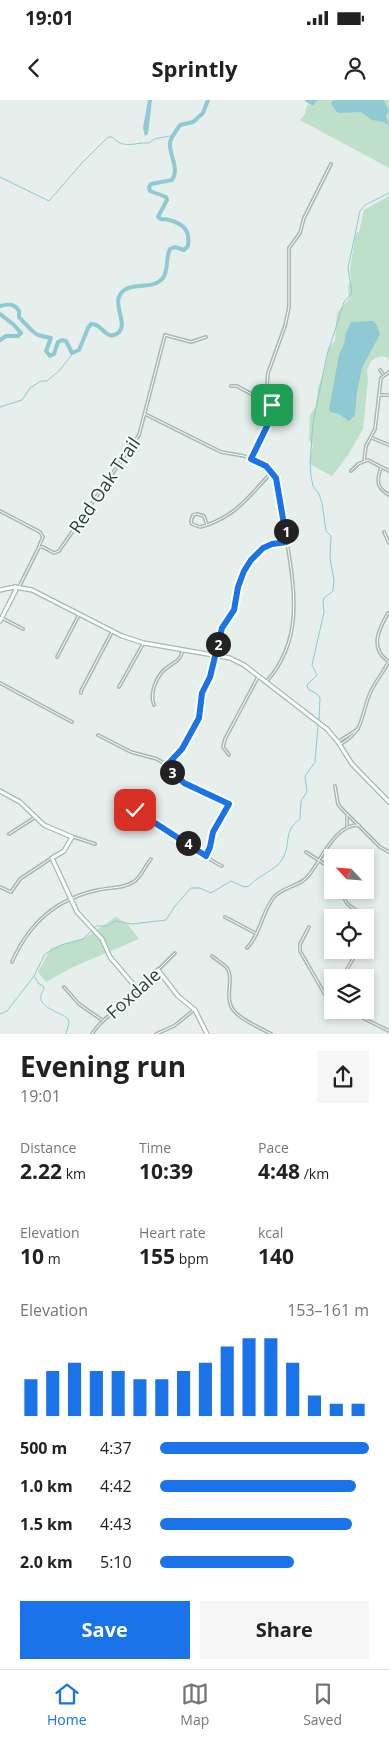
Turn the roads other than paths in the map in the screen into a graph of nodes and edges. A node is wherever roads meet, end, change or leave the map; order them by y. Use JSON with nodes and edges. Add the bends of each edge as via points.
{"nodes":[{"id":1,"x":331,"y":164,"type":"dead end"},
{"id":2,"x":206,"y":338,"type":"dead end"},
{"id":3,"x":380,"y":370,"type":"dead end"},
{"id":4,"x":389,"y":372,"type":"edge"},
{"id":5,"x":384,"y":374,"type":"junction"},
{"id":6,"x":232,"y":386,"type":"dead end"},
{"id":7,"x":378,"y":395,"type":"junction"},
{"id":8,"x":389,"y":395,"type":"edge"},
{"id":9,"x":272,"y":405,"type":"junction"},
{"id":10,"x":145,"y":414,"type":"junction"},
{"id":11,"x":371,"y":437,"type":"junction"},
{"id":12,"x":389,"y":445,"type":"edge"},
{"id":13,"x":251,"y":459,"type":"junction"},
{"id":14,"x":364,"y":461,"type":"junction"},
{"id":15,"x":381,"y":468,"type":"junction"},
{"id":16,"x":351,"y":471,"type":"dead end"},
{"id":17,"x":272,"y":472,"type":"junction"},
{"id":18,"x":389,"y":472,"type":"edge"},
{"id":19,"x":389,"y":495,"type":"edge"},
{"id":20,"x":0,"y":511,"type":"edge"},
{"id":21,"x":207,"y":525,"type":"junction"},
{"id":22,"x":384,"y":532,"type":"dead end"},
{"id":23,"x":287,"y":542,"type":"junction"},
{"id":24,"x":389,"y":543,"type":"edge"},
{"id":25,"x":38,"y":549,"type":"junction"},
{"id":26,"x":17,"y":587,"type":"junction"},
{"id":27,"x":0,"y":590,"type":"edge"},
{"id":28,"x":388,"y":613,"type":"edge"},
{"id":29,"x":80,"y":614,"type":"junction"},
{"id":30,"x":1,"y":620,"type":"edge"},
{"id":31,"x":23,"y":629,"type":"dead end"},
{"id":32,"x":112,"y":632,"type":"junction"},
{"id":33,"x":144,"y":643,"type":"junction"},
{"id":34,"x":183,"y":649,"type":"junction"},
{"id":35,"x":215,"y":654,"type":"junction"},
{"id":36,"x":57,"y":657,"type":"dead end"},
{"id":37,"x":389,"y":661,"type":"edge"},
{"id":38,"x":258,"y":676,"type":"junction"},
{"id":39,"x":266,"y":682,"type":"junction"},
{"id":40,"x":0,"y":683,"type":"edge"},
{"id":41,"x":119,"y":687,"type":"dead end"},
{"id":42,"x":81,"y":693,"type":"dead end"},
{"id":43,"x":154,"y":705,"type":"dead end"},
{"id":44,"x":72,"y":722,"type":"dead end"},
{"id":45,"x":98,"y":735,"type":"dead end"},
{"id":46,"x":339,"y":743,"type":"junction"},
{"id":47,"x":229,"y":755,"type":"dead end"},
{"id":48,"x":167,"y":765,"type":"junction"},
{"id":49,"x":336,"y":786,"type":"dead end"},
{"id":50,"x":0,"y":791,"type":"edge"},
{"id":51,"x":117,"y":795,"type":"dead end"},
{"id":52,"x":389,"y":802,"type":"edge"},
{"id":53,"x":347,"y":814,"type":"junction"},
{"id":54,"x":35,"y":818,"type":"junction"},
{"id":55,"x":359,"y":825,"type":"junction"},
{"id":56,"x":347,"y":826,"type":"junction"},
{"id":57,"x":9,"y":834,"type":"dead end"},
{"id":58,"x":72,"y":837,"type":"junction"},
{"id":59,"x":95,"y":844,"type":"dead end"},
{"id":60,"x":306,"y":852,"type":"dead end"},
{"id":61,"x":389,"y":852,"type":"edge"},
{"id":62,"x":206,"y":856,"type":"junction"},
{"id":63,"x":52,"y":858,"type":"junction"},
{"id":64,"x":151,"y":859,"type":"dead end"},
{"id":65,"x":319,"y":860,"type":"junction"},
{"id":66,"x":324,"y":863,"type":"edge"},
{"id":67,"x":222,"y":866,"type":"dead end"},
{"id":68,"x":0,"y":887,"type":"edge"},
{"id":69,"x":344,"y":899,"type":"edge"},
{"id":70,"x":71,"y":900,"type":"junction"},
{"id":71,"x":354,"y":909,"type":"edge"},
{"id":72,"x":225,"y":917,"type":"dead end"},
{"id":73,"x":309,"y":927,"type":"dead end"},
{"id":74,"x":256,"y":933,"type":"junction"},
{"id":75,"x":247,"y":948,"type":"dead end"},
{"id":76,"x":175,"y":953,"type":"dead end"},
{"id":77,"x":212,"y":956,"type":"dead end"},
{"id":78,"x":12,"y":962,"type":"dead end"},
{"id":79,"x":158,"y":970,"type":"junction"},
{"id":80,"x":64,"y":987,"type":"dead end"},
{"id":81,"x":138,"y":990,"type":"junction"},
{"id":82,"x":324,"y":993,"type":"edge"},
{"id":83,"x":195,"y":1010,"type":"junction"},
{"id":84,"x":364,"y":1019,"type":"edge"},
{"id":85,"x":102,"y":1021,"type":"junction"},
{"id":86,"x":389,"y":1031,"type":"edge"},
{"id":87,"x":92,"y":1034,"type":"edge"},
{"id":88,"x":156,"y":1034,"type":"edge"},
{"id":89,"x":207,"y":1034,"type":"edge"},
{"id":90,"x":271,"y":1034,"type":"edge"}],
"edges":[{"from":1,"to":9,"type":"street","via":[[300,233],[289,248],[289,308],[267,377],[266,390]]},
{"from":2,"to":10,"type":"street","name":"Red Oak Trail","via":[[191,342],[165,335]]},
{"from":3,"to":5,"type":"street"},
{"from":4,"to":5,"type":"street"},
{"from":5,"to":7,"type":"street"},
{"from":6,"to":9,"type":"street"},
{"from":7,"to":8,"type":"street"},
{"from":7,"to":11,"type":"street","via":[[375,429]]},
{"from":9,"to":13,"type":"street","via":[[272,416]]},
{"from":10,"to":13,"type":"street","via":[[221,452]]},
{"from":10,"to":25,"type":"street","name":"Red Oak Trail","via":[[138,437],[59,551],[54,553],[41,546]]},
{"from":11,"to":12,"type":"street"},
{"from":11,"to":14,"type":"street"},
{"from":13,"to":17,"type":"street"},
{"from":14,"to":15,"type":"street"},
{"from":14,"to":16,"type":"street"},
{"from":15,"to":18,"type":"street"},
{"from":15,"to":19,"type":"street","via":[[378,485]]},
{"from":17,"to":21,"type":"street","via":[[247,500],[224,518]]},
{"from":17,"to":23,"type":"street","via":[[276,478]]},
{"from":20,"to":25,"type":"street","via":[[41,533],[43,537]]},
{"from":21,"to":21,"type":"street","via":[[194,526],[193,516],[201,514]]},
{"from":22,"to":24,"type":"street"},
{"from":23,"to":35,"type":"street","via":[[263,548],[248,564],[240,581],[234,610],[223,625]]},
{"from":23,"to":39,"type":"street","via":[[294,590],[292,626],[285,654]]},
{"from":25,"to":26,"type":"street"},
{"from":26,"to":27,"type":"main road"},
{"from":26,"to":29,"type":"main road","via":[[41,593]]},
{"from":26,"to":30,"type":"main road"},
{"from":28,"to":37,"type":"street","via":[[376,641],[378,649]]},
{"from":29,"to":32,"type":"main road"},
{"from":29,"to":36,"type":"street"},
{"from":30,"to":31,"type":"street"},
{"from":32,"to":33,"type":"main road"},
{"from":32,"to":42,"type":"street"},
{"from":33,"to":34,"type":"main road"},
{"from":33,"to":41,"type":"street"},
{"from":34,"to":35,"type":"main road"},
{"from":34,"to":43,"type":"street","via":[[181,657],[160,677],[152,694]]},
{"from":35,"to":38,"type":"main road","via":[[237,661]]},
{"from":35,"to":48,"type":"street","via":[[210,677],[202,693],[199,718],[182,749]]},
{"from":37,"to":46,"type":"street","via":[[371,691],[355,734]]},
{"from":38,"to":39,"type":"main road"},
{"from":38,"to":47,"type":"street","via":[[224,739],[223,747]]},
{"from":39,"to":46,"type":"main road","via":[[323,725]]},
{"from":40,"to":44,"type":"street"},
{"from":45,"to":48,"type":"street"},
{"from":46,"to":52,"type":"main road","via":[[352,764]]},
{"from":48,"to":62,"type":"street","via":[[184,783],[229,804],[213,832]]},
{"from":49,"to":53,"type":"street","via":[[338,804]]},
{"from":50,"to":54,"type":"main road","via":[[20,802]]},
{"from":51,"to":62,"type":"street"},
{"from":53,"to":55,"type":"street"},
{"from":53,"to":56,"type":"street"},
{"from":54,"to":57,"type":"street"},
{"from":54,"to":58,"type":"main road","via":[[49,828]]},
{"from":55,"to":56,"type":"street"},
{"from":55,"to":61,"type":"street"},
{"from":56,"to":65,"type":"street"},
{"from":58,"to":59,"type":"street"},
{"from":58,"to":63,"type":"main road","via":[[64,851]]},
{"from":60,"to":65,"type":"street"},
{"from":62,"to":67,"type":"street"},
{"from":63,"to":68,"type":"street","via":[[20,879],[11,892]]},
{"from":63,"to":70,"type":"main road"},
{"from":64,"to":70,"type":"street","via":[[139,877],[129,884],[87,892]]},
{"from":65,"to":66,"type":"street"},
{"from":65,"to":74,"type":"street","via":[[305,879],[274,898]]},
{"from":69,"to":71,"type":"street"},
{"from":70,"to":78,"type":"street","via":[[38,921],[24,937]]},
{"from":70,"to":81,"type":"main road","via":[[83,920],[106,946],[110,957]]},
{"from":72,"to":74,"type":"street"},
{"from":73,"to":82,"type":"street","via":[[300,951]]},
{"from":74,"to":75,"type":"street"},
{"from":76,"to":79,"type":"street","name":"Foxdale"},
{"from":77,"to":90,"type":"street","via":[[229,971],[228,997],[234,1010]]},
{"from":79,"to":81,"type":"main road","name":"Foxdale"},
{"from":79,"to":83,"type":"main road","via":[[178,997]]},
{"from":80,"to":85,"type":"street","via":[[79,1004]]},
{"from":81,"to":85,"type":"street","name":"Foxdale","via":[[126,1004]]},
{"from":83,"to":88,"type":"street","via":[[174,1026]]},
{"from":83,"to":89,"type":"main road"},
{"from":84,"to":86,"type":"street"},
{"from":85,"to":87,"type":"street","name":"Foxdale"}]}
